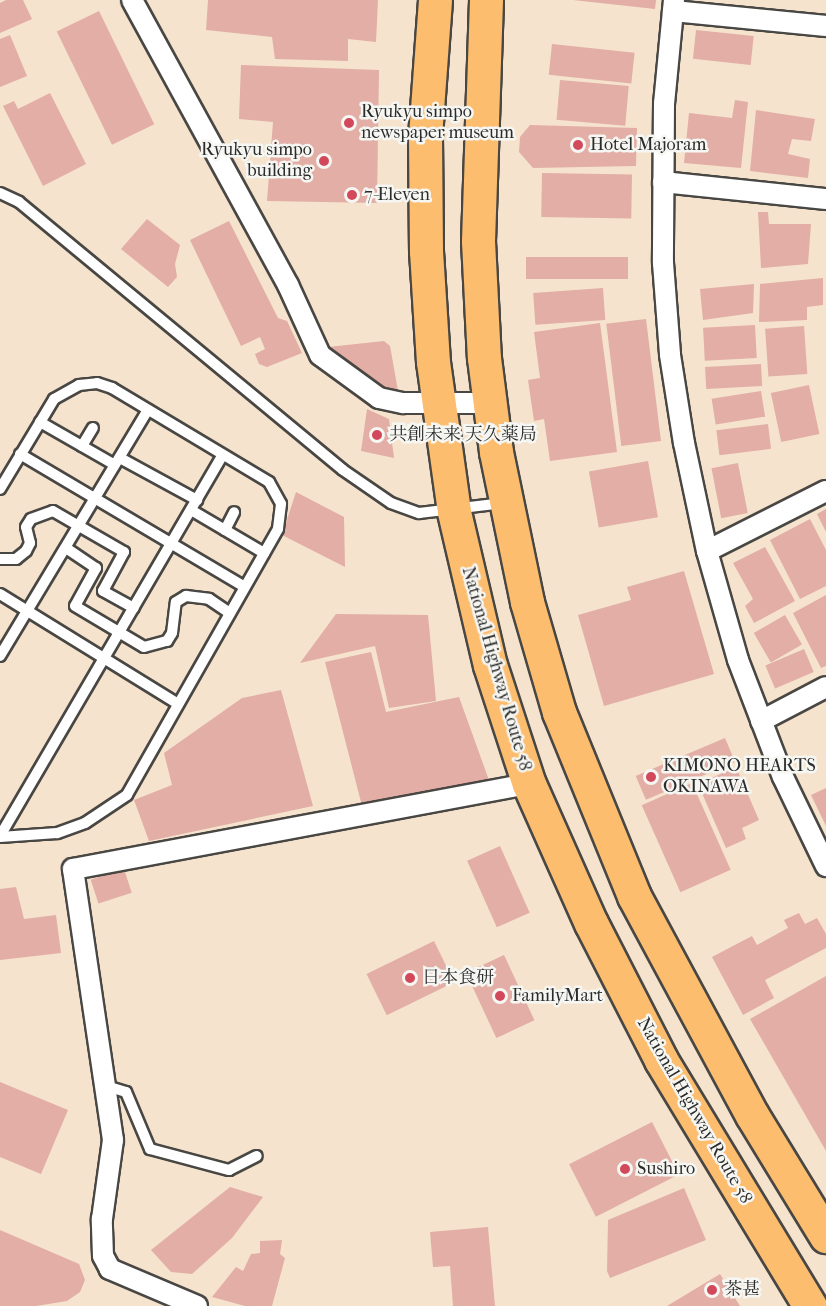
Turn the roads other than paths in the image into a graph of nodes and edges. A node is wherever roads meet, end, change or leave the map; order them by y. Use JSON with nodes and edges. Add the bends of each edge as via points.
{"nodes":[{"id":1,"x":132,"y":0,"type":"edge"},
{"id":2,"x":435,"y":0,"type":"edge"},
{"id":3,"x":486,"y":0,"type":"edge"},
{"id":4,"x":673,"y":5,"type":"edge"},
{"id":5,"x":826,"y":26,"type":"edge"},
{"id":6,"x":663,"y":182,"type":"junction"},
{"id":7,"x":0,"y":193,"type":"edge"},
{"id":8,"x":826,"y":199,"type":"edge"},
{"id":9,"x":489,"y":403,"type":"junction"},
{"id":10,"x":437,"y":405,"type":"junction"},
{"id":11,"x":148,"y":410,"type":"junction"},
{"id":12,"x":40,"y":422,"type":"junction"},
{"id":13,"x":93,"y":428,"type":"dead end"},
{"id":14,"x":82,"y":446,"type":"junction"},
{"id":15,"x":20,"y":454,"type":"junction"},
{"id":16,"x":223,"y":455,"type":"junction"},
{"id":17,"x":118,"y":461,"type":"junction"},
{"id":18,"x":0,"y":489,"type":"edge"},
{"id":19,"x":826,"y":491,"type":"edge"},
{"id":20,"x":96,"y":500,"type":"junction"},
{"id":21,"x":506,"y":502,"type":"junction"},
{"id":22,"x":194,"y":505,"type":"junction"},
{"id":23,"x":234,"y":512,"type":"dead end"},
{"id":24,"x":454,"y":512,"type":"junction"},
{"id":25,"x":79,"y":527,"type":"junction"},
{"id":26,"x":225,"y":530,"type":"junction"},
{"id":27,"x":171,"y":544,"type":"junction"},
{"id":28,"x":66,"y":548,"type":"junction"},
{"id":29,"x":707,"y":551,"type":"junction"},
{"id":30,"x":264,"y":553,"type":"junction"},
{"id":31,"x":0,"y":559,"type":"edge"},
{"id":32,"x":245,"y":587,"type":"junction"},
{"id":33,"x":0,"y":594,"type":"edge"},
{"id":34,"x":134,"y":608,"type":"junction"},
{"id":35,"x":27,"y":611,"type":"junction"},
{"id":36,"x":230,"y":613,"type":"junction"},
{"id":37,"x":119,"y":632,"type":"junction"},
{"id":38,"x":0,"y":656,"type":"edge"},
{"id":39,"x":104,"y":659,"type":"junction"},
{"id":40,"x":826,"y":687,"type":"edge"},
{"id":41,"x":178,"y":704,"type":"junction"},
{"id":42,"x":761,"y":722,"type":"junction"},
{"id":43,"x":529,"y":784,"type":"junction"},
{"id":44,"x":0,"y":837,"type":"edge"},
{"id":45,"x":826,"y":866,"type":"edge"},
{"id":46,"x":103,"y":1085,"type":"junction"},
{"id":47,"x":257,"y":1156,"type":"dead end"},
{"id":48,"x":826,"y":1236,"type":"edge"},
{"id":49,"x":197,"y":1306,"type":"edge"},
{"id":50,"x":810,"y":1306,"type":"edge"}],
"edges":[{"from":1,"to":10,"type":"street","via":[[288,285],[320,355],[379,398]]},
{"from":2,"to":10,"type":"highway","name":"National Highway Route 58","via":[[424,137],[426,251]]},
{"from":3,"to":9,"type":"highway","via":[[478,241]]},
{"from":4,"to":5,"type":"street"},
{"from":4,"to":6,"type":"street"},
{"from":6,"to":8,"type":"street"},
{"from":6,"to":29,"type":"street","via":[[670,355]]},
{"from":7,"to":24,"type":"lane","via":[[19,202],[343,470],[406,509],[419,513]]},
{"from":9,"to":10,"type":"street"},
{"from":9,"to":21,"type":"highway"},
{"from":10,"to":24,"type":"highway","name":"National Highway Route 58"},
{"from":11,"to":12,"type":"lane","via":[[112,388],[98,383],[79,385],[54,399]]},
{"from":11,"to":16,"type":"lane"},
{"from":11,"to":17,"type":"lane"},
{"from":12,"to":14,"type":"lane"},
{"from":12,"to":15,"type":"lane"},
{"from":13,"to":14,"type":"lane"},
{"from":14,"to":17,"type":"lane"},
{"from":15,"to":18,"type":"lane"},
{"from":15,"to":20,"type":"lane"},
{"from":16,"to":22,"type":"lane"},
{"from":16,"to":30,"type":"lane","via":[[276,490],[281,504],[278,530]]},
{"from":17,"to":20,"type":"lane"},
{"from":17,"to":22,"type":"lane"},
{"from":19,"to":29,"type":"street"},
{"from":20,"to":25,"type":"lane"},
{"from":20,"to":27,"type":"lane"},
{"from":21,"to":24,"type":"lane"},
{"from":21,"to":48,"type":"highway","via":[[527,602],[547,672],[604,830],[705,1030]]},
{"from":22,"to":26,"type":"lane"},
{"from":22,"to":27,"type":"lane"},
{"from":23,"to":26,"type":"lane"},
{"from":24,"to":43,"type":"highway","name":"National Highway Route 58","via":[[490,665]]},
{"from":25,"to":28,"type":"lane"},
{"from":25,"to":31,"type":"lane","via":[[52,511],[41,512],[26,527],[30,543],[26,551],[16,559]]},
{"from":25,"to":34,"type":"lane","via":[[123,552],[103,591]]},
{"from":26,"to":30,"type":"lane"},
{"from":27,"to":32,"type":"lane"},
{"from":27,"to":34,"type":"lane"},
{"from":28,"to":35,"type":"lane"},
{"from":28,"to":37,"type":"lane","via":[[96,568],[75,606]]},
{"from":29,"to":42,"type":"street","via":[[738,660]]},
{"from":30,"to":32,"type":"lane"},
{"from":32,"to":36,"type":"lane"},
{"from":33,"to":35,"type":"lane"},
{"from":34,"to":37,"type":"lane"},
{"from":35,"to":38,"type":"lane"},
{"from":35,"to":39,"type":"lane"},
{"from":36,"to":37,"type":"lane","via":[[209,599],[186,596],[176,602],[172,633],[167,641],[144,647]]},
{"from":36,"to":41,"type":"lane"},
{"from":37,"to":39,"type":"lane"},
{"from":39,"to":41,"type":"lane"},
{"from":39,"to":44,"type":"lane"},
{"from":40,"to":42,"type":"street"},
{"from":41,"to":44,"type":"lane","via":[[127,795],[105,812],[57,834]]},
{"from":42,"to":45,"type":"street"},
{"from":43,"to":46,"type":"street","via":[[73,869]]},
{"from":43,"to":50,"type":"highway","name":"National Highway Route 58","via":[[591,923],[661,1059]]},
{"from":46,"to":47,"type":"lane","via":[[126,1092],[150,1149],[229,1170]]},
{"from":46,"to":49,"type":"street","via":[[113,1140],[102,1219],[103,1256],[110,1269]]}]}
